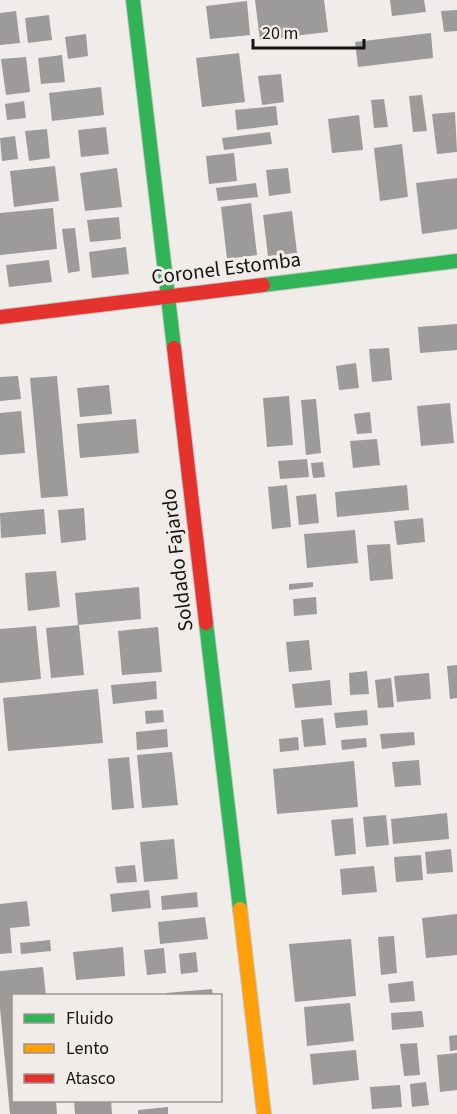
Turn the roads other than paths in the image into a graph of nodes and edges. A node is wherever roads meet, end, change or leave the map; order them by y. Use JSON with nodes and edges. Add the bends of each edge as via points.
{"nodes":[{"id":1,"x":133,"y":0,"type":"edge"},
{"id":2,"x":457,"y":261,"type":"edge"},
{"id":3,"x":166,"y":297,"type":"junction"},
{"id":4,"x":0,"y":317,"type":"edge"},
{"id":5,"x":264,"y":1114,"type":"edge"}],
"edges":[{"from":1,"to":3,"type":"street","name":"Soldado Fajardo"},
{"from":2,"to":3,"type":"street","name":"Coronel Estomba"},
{"from":3,"to":4,"type":"street","name":"Coronel Estomba"},
{"from":3,"to":5,"type":"street","name":"Soldado Fajardo"}]}
